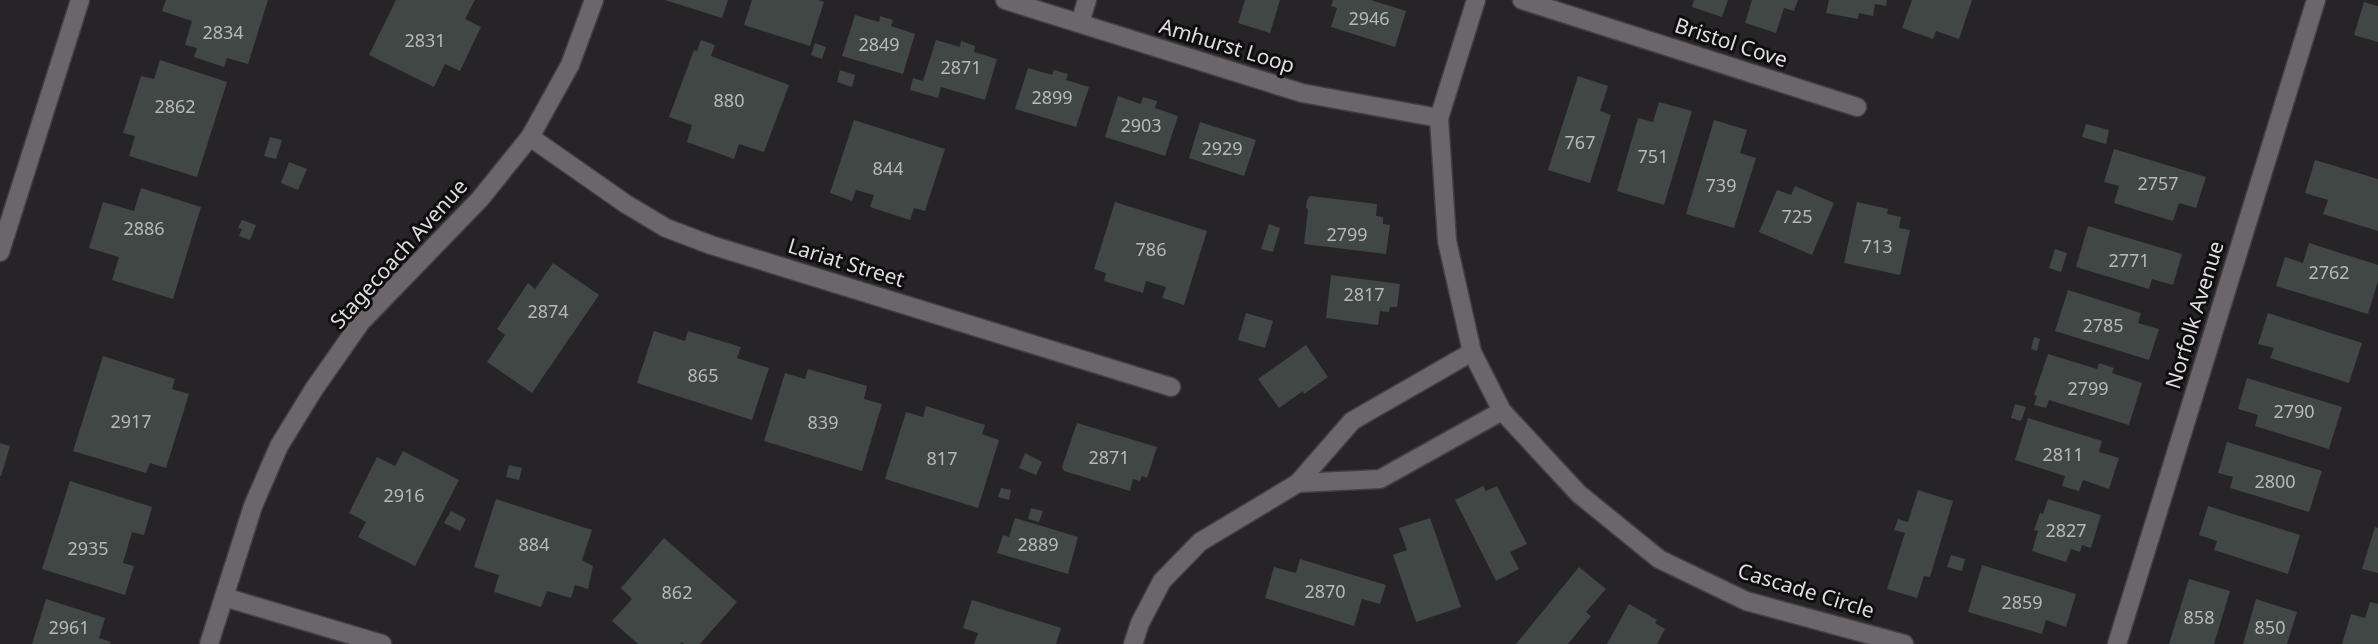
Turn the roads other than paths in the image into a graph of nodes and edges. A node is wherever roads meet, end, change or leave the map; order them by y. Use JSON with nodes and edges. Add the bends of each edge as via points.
{"nodes":[{"id":1,"x":80,"y":0,"type":"edge"},
{"id":2,"x":594,"y":0,"type":"edge"},
{"id":3,"x":1005,"y":0,"type":"edge"},
{"id":4,"x":1087,"y":0,"type":"edge"},
{"id":5,"x":1476,"y":0,"type":"edge"},
{"id":6,"x":1522,"y":0,"type":"edge"},
{"id":7,"x":2316,"y":0,"type":"edge"},
{"id":8,"x":1080,"y":23,"type":"junction"},
{"id":9,"x":1857,"y":107,"type":"dead end"},
{"id":10,"x":1439,"y":118,"type":"junction"},
{"id":11,"x":531,"y":137,"type":"junction"},
{"id":12,"x":0,"y":252,"type":"edge"},
{"id":13,"x":1472,"y":352,"type":"junction"},
{"id":14,"x":1171,"y":387,"type":"dead end"},
{"id":15,"x":1502,"y":411,"type":"junction"},
{"id":16,"x":1298,"y":483,"type":"junction"},
{"id":17,"x":224,"y":597,"type":"junction"},
{"id":18,"x":209,"y":644,"type":"edge"},
{"id":19,"x":382,"y":644,"type":"edge"},
{"id":20,"x":1133,"y":644,"type":"edge"},
{"id":21,"x":1904,"y":644,"type":"edge"},
{"id":22,"x":2117,"y":644,"type":"edge"}],
"edges":[{"from":1,"to":12,"type":"street"},
{"from":2,"to":11,"type":"street","name":"Stagecoach Avenue","via":[[570,65]]},
{"from":3,"to":8,"type":"street","name":"Amhurst Loop"},
{"from":4,"to":8,"type":"street"},
{"from":5,"to":10,"type":"street","name":"Cascade Circle"},
{"from":6,"to":9,"type":"street","name":"Bristol Cove"},
{"from":7,"to":22,"type":"street","name":"Norfolk Avenue"},
{"from":8,"to":10,"type":"street","name":"Amhurst Loop","via":[[1302,93]]},
{"from":10,"to":13,"type":"street","name":"Cascade Circle","via":[[1447,241]]},
{"from":11,"to":14,"type":"street","name":"Lariat Street","via":[[666,228]]},
{"from":11,"to":17,"type":"street","name":"Stagecoach Avenue","via":[[480,199],[361,322],[314,389],[279,446],[252,506]]},
{"from":13,"to":15,"type":"street","name":"Cascade Circle"},
{"from":13,"to":16,"type":"street","via":[[1352,421]]},
{"from":15,"to":16,"type":"street","via":[[1380,479]]},
{"from":15,"to":21,"type":"street","name":"Cascade Circle","via":[[1579,494],[1659,559],[1746,601]]},
{"from":16,"to":20,"type":"street","via":[[1200,542],[1162,581]]},
{"from":17,"to":18,"type":"street","name":"Stagecoach Avenue"},
{"from":17,"to":19,"type":"street"}]}
